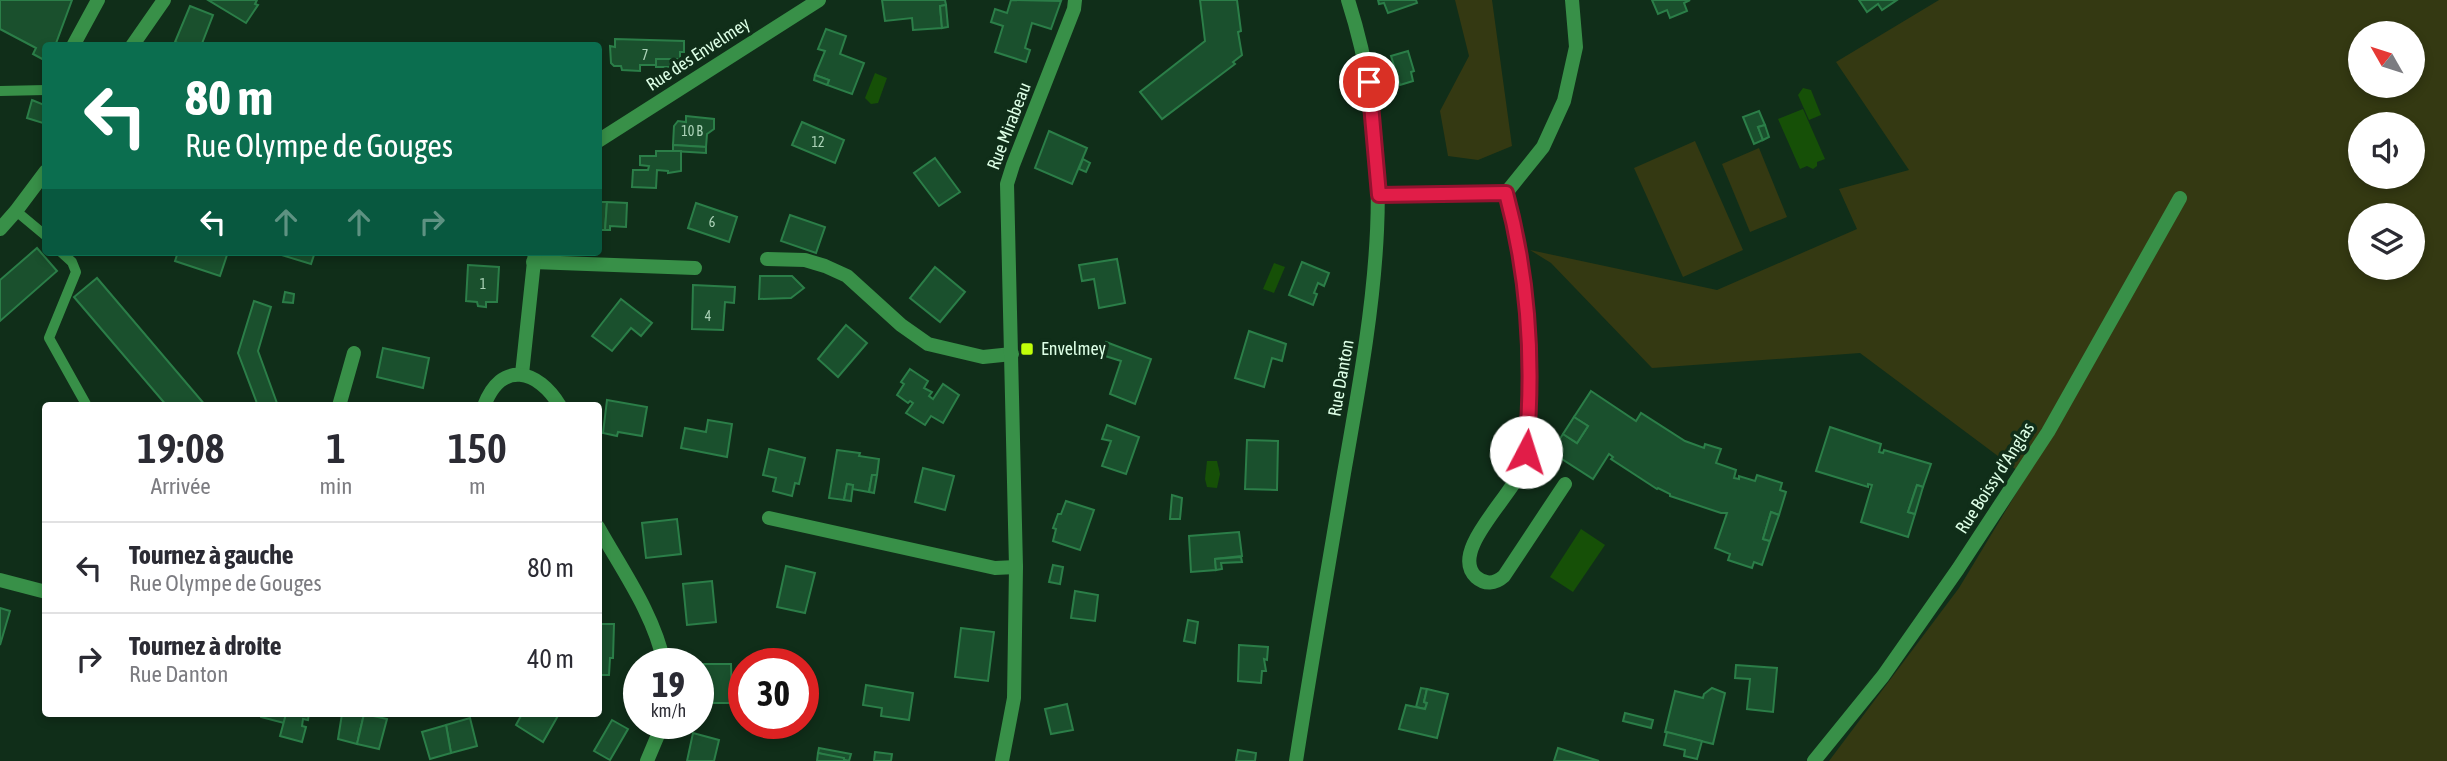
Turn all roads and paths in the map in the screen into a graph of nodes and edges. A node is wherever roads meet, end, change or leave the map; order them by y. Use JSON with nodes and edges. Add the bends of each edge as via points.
{"nodes":[{"id":1,"x":98,"y":0,"type":"edge"},
{"id":2,"x":164,"y":0,"type":"edge"},
{"id":3,"x":819,"y":0,"type":"edge"},
{"id":4,"x":1075,"y":0,"type":"edge"},
{"id":5,"x":1348,"y":0,"type":"edge"},
{"id":6,"x":1572,"y":0,"type":"edge"},
{"id":7,"x":75,"y":42,"type":"edge"},
{"id":8,"x":135,"y":42,"type":"edge"},
{"id":9,"x":42,"y":90,"type":"edge"},
{"id":10,"x":0,"y":91,"type":"edge"},
{"id":11,"x":602,"y":138,"type":"edge"},
{"id":12,"x":42,"y":177,"type":"edge"},
{"id":13,"x":1506,"y":193,"type":"junction"},
{"id":14,"x":1379,"y":195,"type":"junction"},
{"id":15,"x":2180,"y":198,"type":"dead end"},
{"id":16,"x":16,"y":211,"type":"junction"},
{"id":17,"x":0,"y":229,"type":"edge"},
{"id":18,"x":42,"y":233,"type":"edge"},
{"id":19,"x":65,"y":256,"type":"edge"},
{"id":20,"x":534,"y":257,"type":"edge"},
{"id":21,"x":767,"y":259,"type":"dead end"},
{"id":22,"x":695,"y":268,"type":"dead end"},
{"id":23,"x":354,"y":353,"type":"dead end"},
{"id":24,"x":1012,"y":354,"type":"junction"},
{"id":25,"x":522,"y":374,"type":"junction"},
{"id":26,"x":85,"y":402,"type":"edge"},
{"id":27,"x":340,"y":402,"type":"edge"},
{"id":28,"x":486,"y":402,"type":"edge"},
{"id":29,"x":557,"y":402,"type":"edge"},
{"id":30,"x":1565,"y":484,"type":"dead end"},
{"id":31,"x":769,"y":518,"type":"dead end"},
{"id":32,"x":602,"y":534,"type":"edge"},
{"id":33,"x":1016,"y":567,"type":"junction"},
{"id":34,"x":0,"y":580,"type":"edge"},
{"id":35,"x":42,"y":592,"type":"edge"},
{"id":36,"x":660,"y":648,"type":"edge"},
{"id":37,"x":656,"y":739,"type":"edge"},
{"id":38,"x":647,"y":761,"type":"edge"},
{"id":39,"x":1002,"y":761,"type":"edge"},
{"id":40,"x":1296,"y":761,"type":"edge"},
{"id":41,"x":1814,"y":761,"type":"edge"}],
"edges":[{"from":1,"to":7,"type":"street"},
{"from":2,"to":8,"type":"street"},
{"from":3,"to":11,"type":"street","name":"Rue des Envelmey"},
{"from":4,"to":24,"type":"street","name":"Rue Mirabeau","via":[[1007,184]]},
{"from":5,"to":14,"type":"street","name":"Rue Danton","via":[[1369,82]]},
{"from":6,"to":13,"type":"street","via":[[1576,47],[1564,101],[1543,147]]},
{"from":9,"to":10,"type":"lane"},
{"from":12,"to":16,"type":"street"},
{"from":13,"to":14,"type":"street"},
{"from":13,"to":30,"type":"street","via":[[1528,319],[1530,406],[1520,475],[1468,554],[1476,578],[1487,584],[1504,576]]},
{"from":14,"to":40,"type":"street","name":"Rue Danton","via":[[1366,351]]},
{"from":15,"to":41,"type":"street","name":"Rue Boissy d'Anglas","via":[[2048,432],[1883,676]]},
{"from":16,"to":17,"type":"street"},
{"from":16,"to":18,"type":"lane"},
{"from":19,"to":26,"type":"lane","via":[[76,272],[49,338]]},
{"from":20,"to":22,"type":"street"},
{"from":20,"to":25,"type":"street"},
{"from":21,"to":24,"type":"street","via":[[805,260],[847,276],[928,344],[984,357]]},
{"from":23,"to":27,"type":"street"},
{"from":24,"to":33,"type":"street","name":"Rue Mirabeau"},
{"from":25,"to":28,"type":"street","via":[[505,376]]},
{"from":25,"to":29,"type":"street","via":[[533,377]]},
{"from":31,"to":33,"type":"street","via":[[995,568]]},
{"from":32,"to":36,"type":"street"},
{"from":33,"to":39,"type":"street","name":"Rue Mirabeau","via":[[1014,698]]},
{"from":34,"to":35,"type":"street"},
{"from":37,"to":38,"type":"street"}]}
